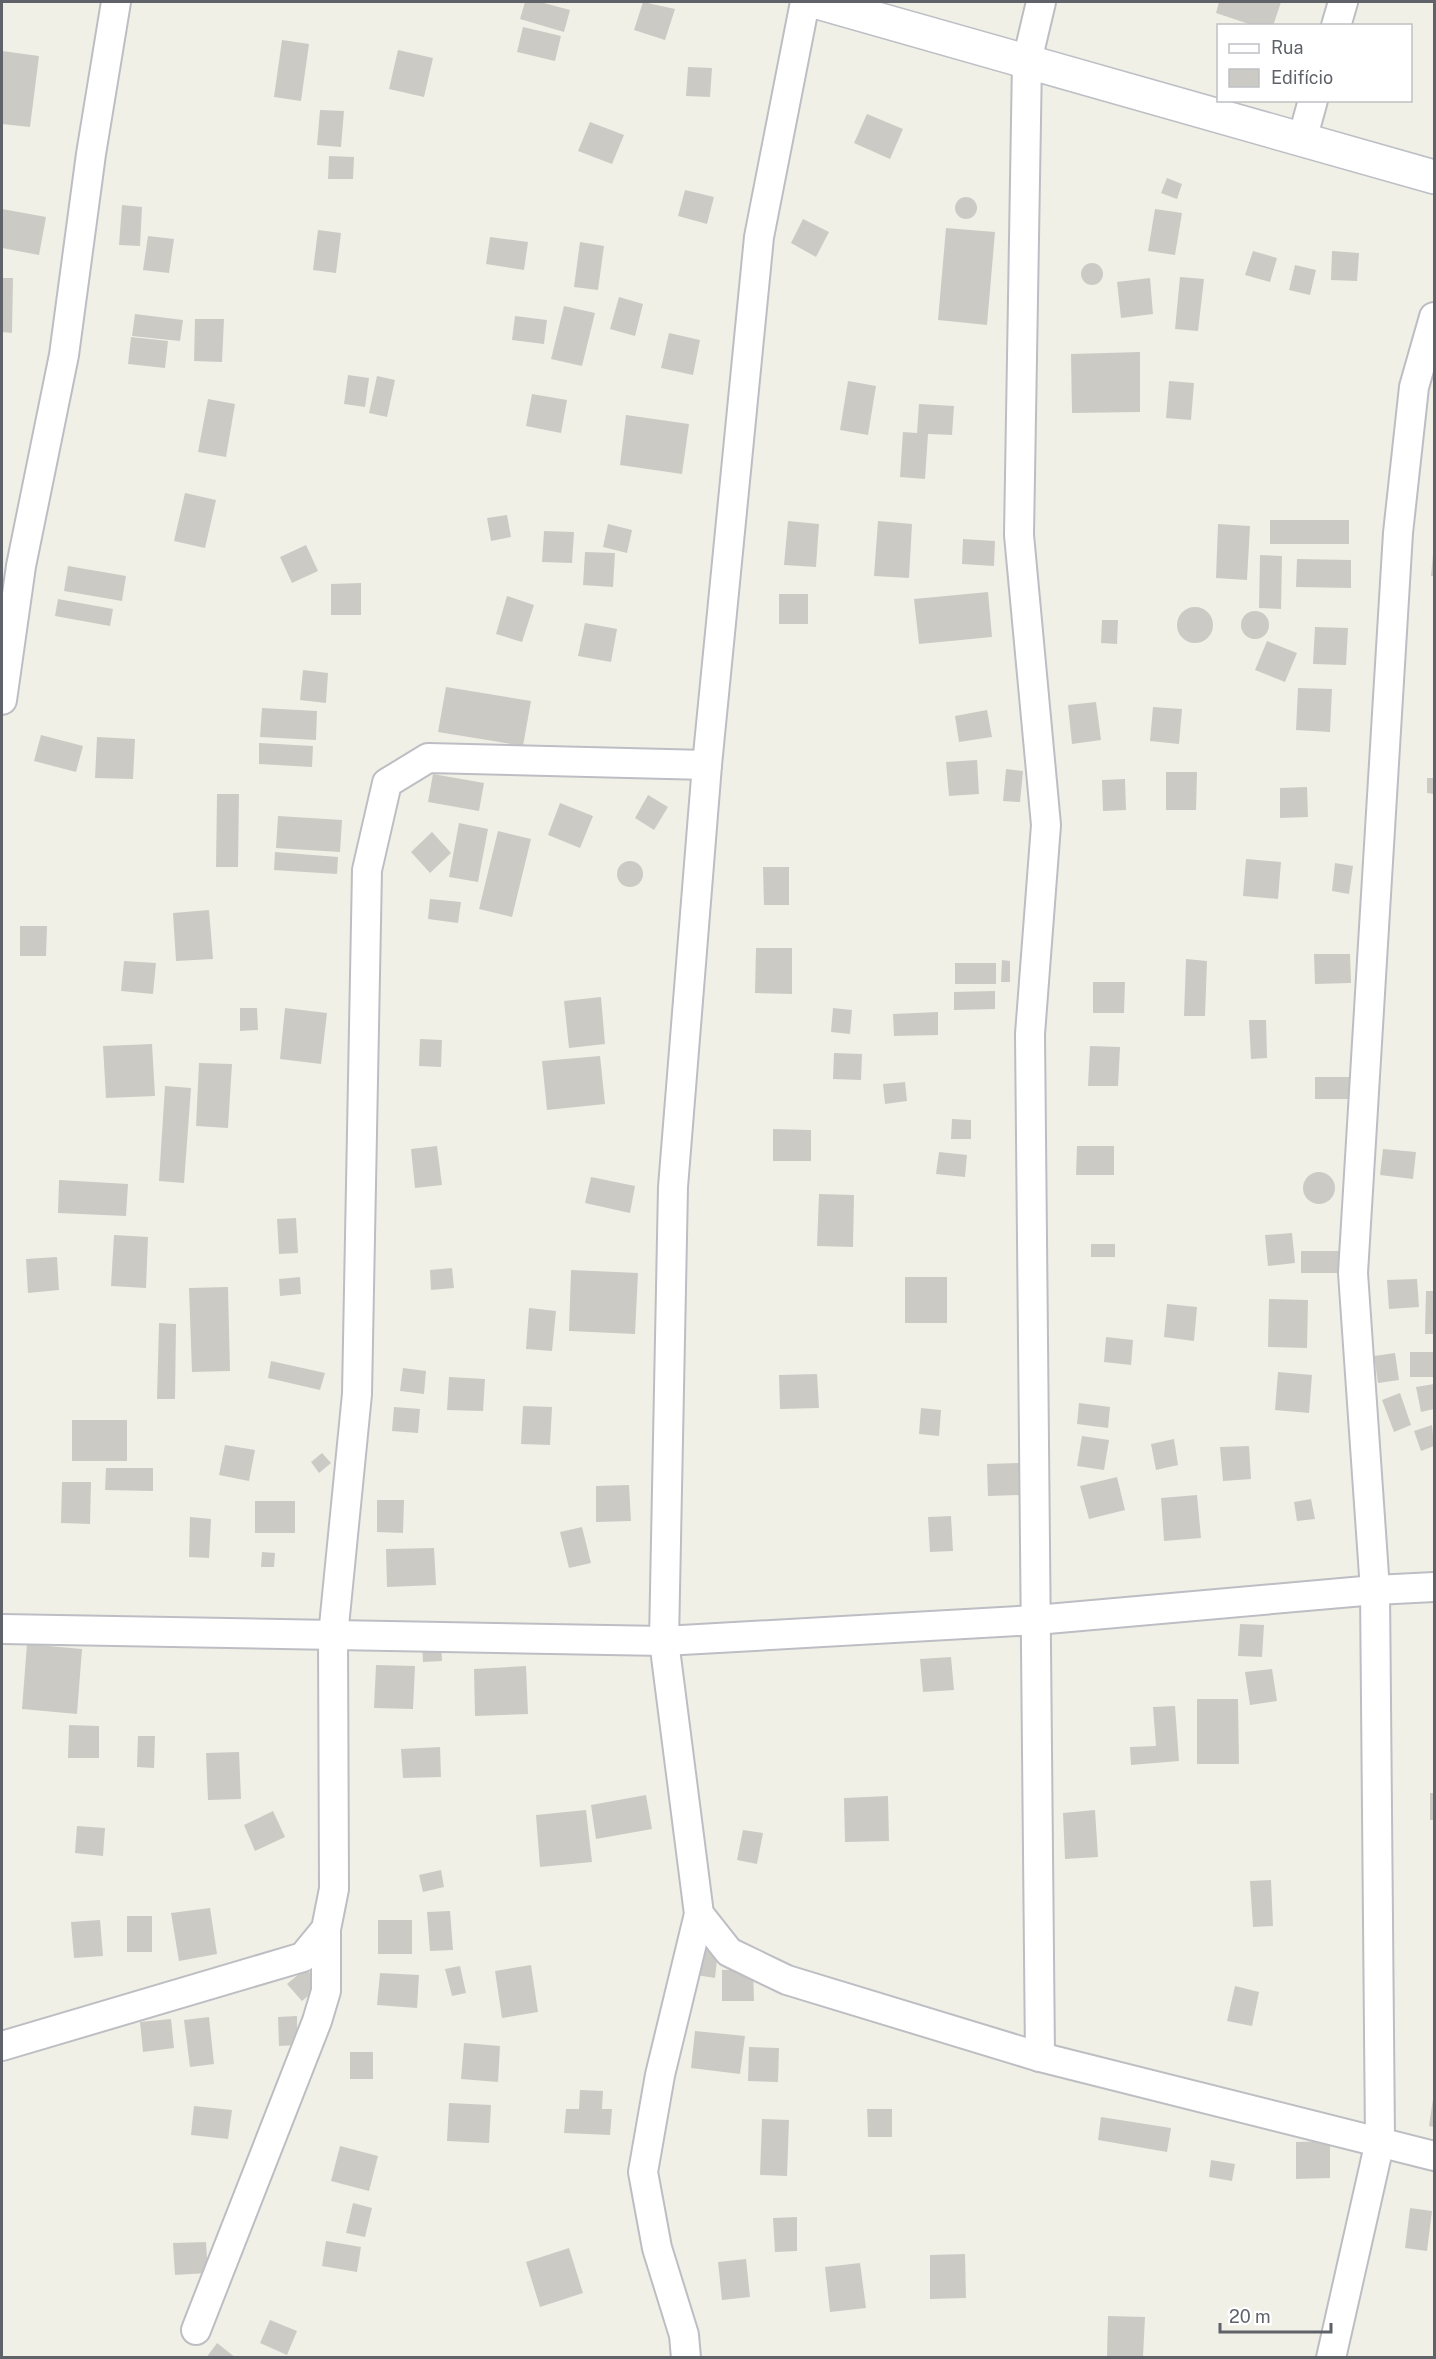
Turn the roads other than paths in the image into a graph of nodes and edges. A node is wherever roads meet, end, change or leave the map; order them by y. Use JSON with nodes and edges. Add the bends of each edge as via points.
{"nodes":[{"id":1,"x":116,"y":2,"type":"edge"},
{"id":2,"x":805,"y":2,"type":"edge"},
{"id":3,"x":817,"y":2,"type":"edge"},
{"id":4,"x":1041,"y":2,"type":"edge"},
{"id":5,"x":1343,"y":2,"type":"edge"},
{"id":6,"x":1337,"y":24,"type":"edge"},
{"id":7,"x":1027,"y":61,"type":"junction"},
{"id":8,"x":1312,"y":102,"type":"edge"},
{"id":9,"x":1302,"y":140,"type":"junction"},
{"id":10,"x":1434,"y":177,"type":"edge"},
{"id":11,"x":1434,"y":317,"type":"edge"},
{"id":12,"x":2,"y":700,"type":"edge"},
{"id":13,"x":706,"y":765,"type":"junction"},
{"id":14,"x":1434,"y":1587,"type":"edge"},
{"id":15,"x":1375,"y":1590,"type":"junction"},
{"id":16,"x":1036,"y":1620,"type":"junction"},
{"id":17,"x":2,"y":1629,"type":"edge"},
{"id":18,"x":333,"y":1636,"type":"junction"},
{"id":19,"x":664,"y":1641,"type":"junction"},
{"id":20,"x":699,"y":1914,"type":"junction"},
{"id":21,"x":326,"y":1929,"type":"junction"},
{"id":22,"x":2,"y":2046,"type":"edge"},
{"id":23,"x":1040,"y":2057,"type":"junction"},
{"id":24,"x":1380,"y":2141,"type":"junction"},
{"id":25,"x":1434,"y":2156,"type":"edge"},
{"id":26,"x":196,"y":2330,"type":"dead end"},
{"id":27,"x":686,"y":2358,"type":"edge"},
{"id":28,"x":1331,"y":2358,"type":"edge"}],
"edges":[{"from":1,"to":12,"type":"street","via":[[64,355],[21,566]]},
{"from":2,"to":13,"type":"street","via":[[759,237]]},
{"from":3,"to":7,"type":"street"},
{"from":4,"to":7,"type":"street"},
{"from":5,"to":6,"type":"street"},
{"from":7,"to":9,"type":"street"},
{"from":7,"to":16,"type":"street","via":[[1019,535],[1046,825],[1030,1034]]},
{"from":8,"to":9,"type":"street"},
{"from":9,"to":10,"type":"street"},
{"from":11,"to":15,"type":"street","via":[[1414,387],[1398,533],[1353,1273]]},
{"from":13,"to":18,"type":"street","via":[[428,758],[387,783],[367,870],[357,1395]]},
{"from":13,"to":19,"type":"street","via":[[674,1186]]},
{"from":14,"to":15,"type":"street"},
{"from":15,"to":16,"type":"street"},
{"from":15,"to":24,"type":"street"},
{"from":16,"to":19,"type":"street"},
{"from":16,"to":23,"type":"street"},
{"from":17,"to":18,"type":"street"},
{"from":18,"to":19,"type":"street"},
{"from":18,"to":21,"type":"street","via":[[334,1889]]},
{"from":19,"to":20,"type":"street"},
{"from":20,"to":23,"type":"street","via":[[729,1953],[787,1980]]},
{"from":20,"to":27,"type":"street","via":[[660,2075],[643,2172],[657,2248],[684,2335]]},
{"from":21,"to":22,"type":"street","via":[[303,1957]]},
{"from":21,"to":26,"type":"street","via":[[326,1991],[317,2021]]},
{"from":23,"to":24,"type":"street"},
{"from":24,"to":25,"type":"street"},
{"from":24,"to":28,"type":"street"}]}
